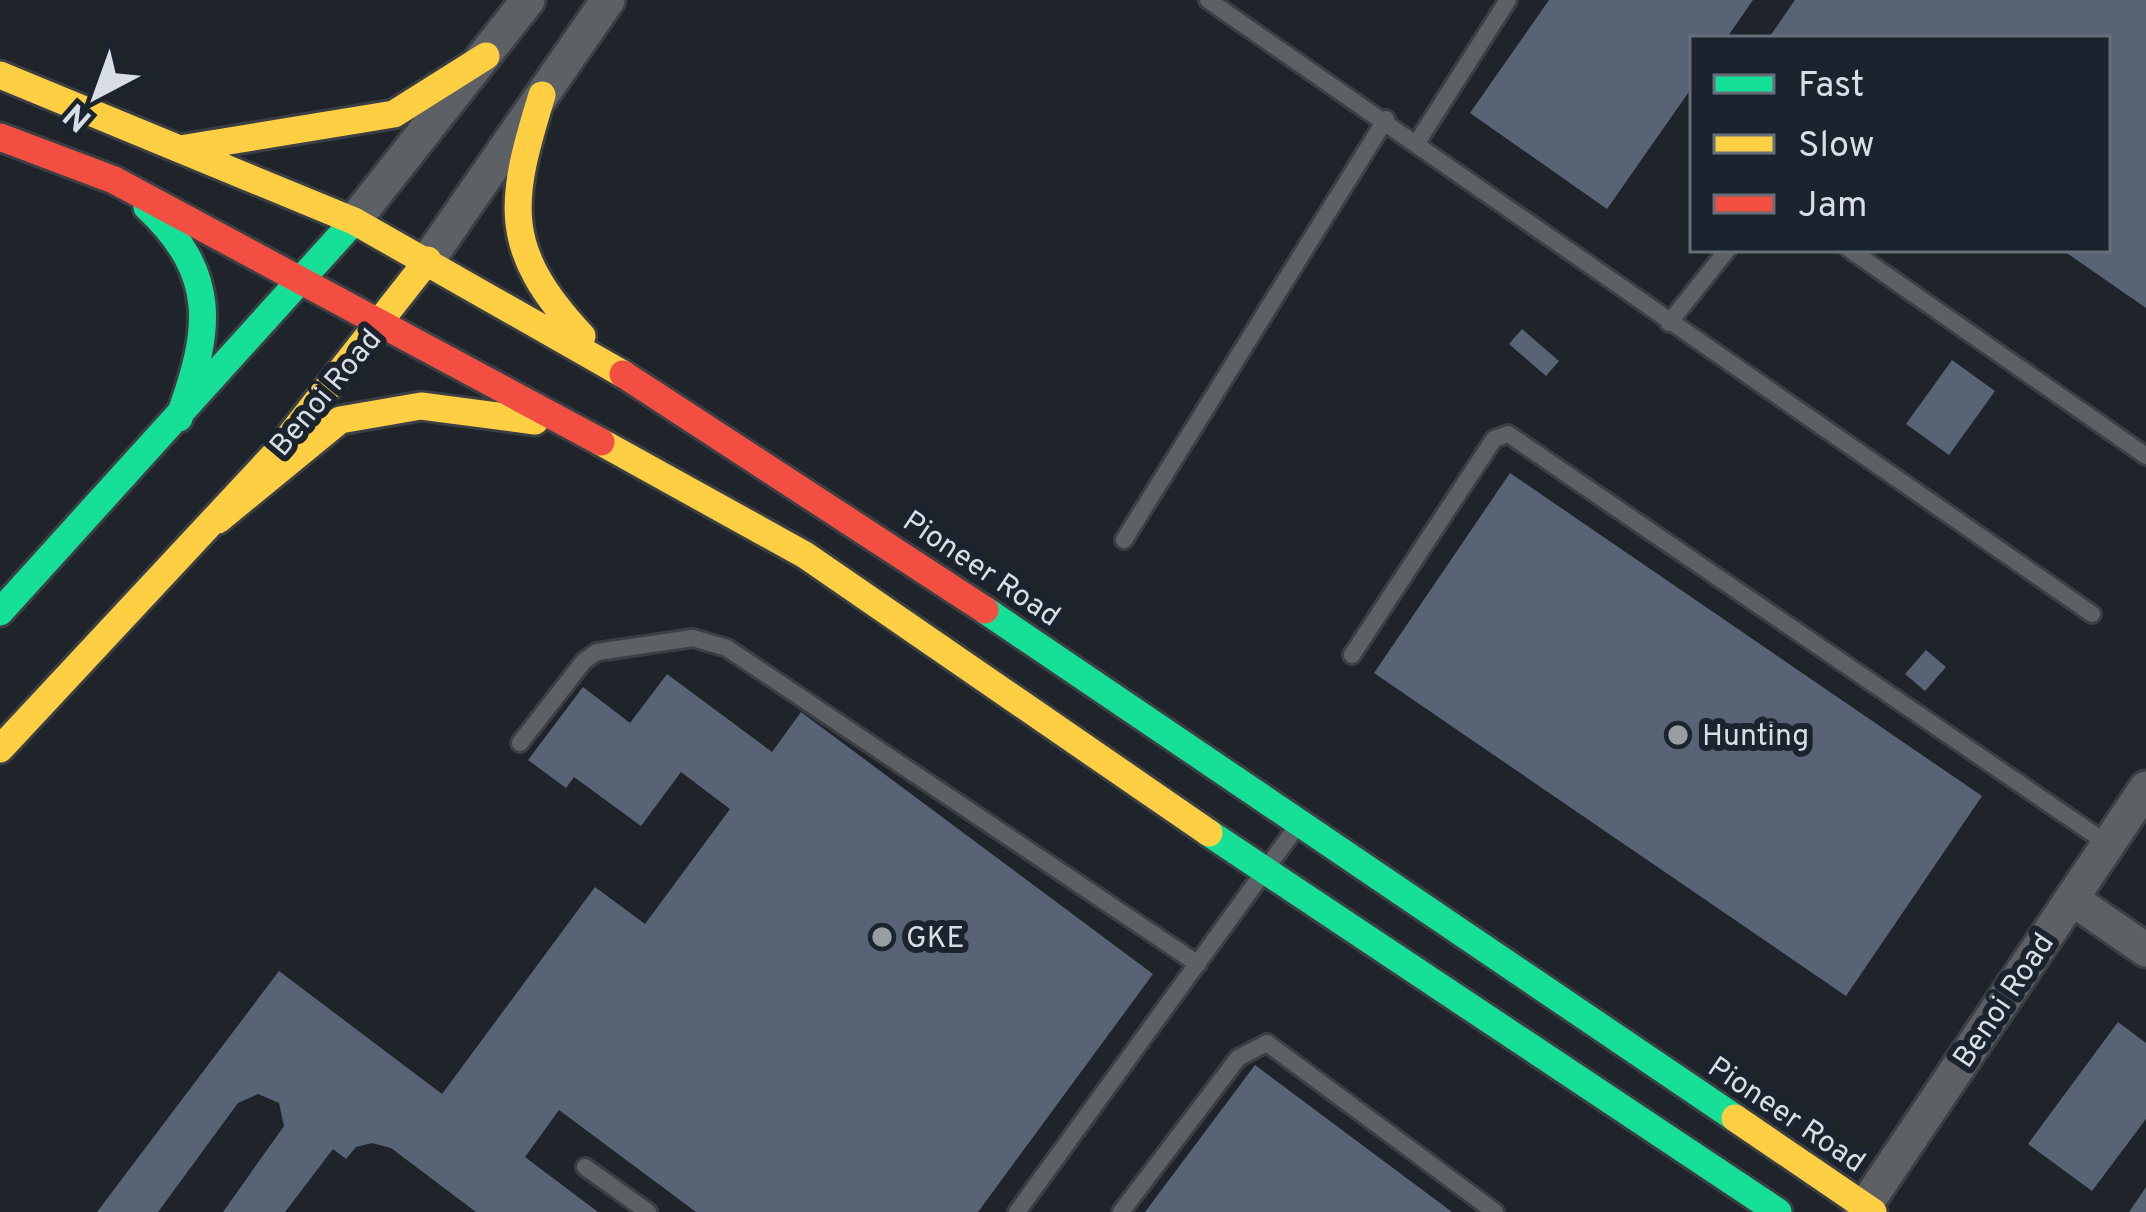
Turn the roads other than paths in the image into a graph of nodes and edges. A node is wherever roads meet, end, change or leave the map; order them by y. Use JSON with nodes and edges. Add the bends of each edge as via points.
{"nodes":[{"id":1,"x":529,"y":0,"type":"edge"},
{"id":2,"x":608,"y":0,"type":"edge"},
{"id":3,"x":1208,"y":0,"type":"edge"},
{"id":4,"x":1501,"y":2,"type":"edge"},
{"id":5,"x":486,"y":56,"type":"junction"},
{"id":6,"x":0,"y":76,"type":"edge"},
{"id":7,"x":542,"y":95,"type":"junction"},
{"id":8,"x":1385,"y":119,"type":"junction"},
{"id":9,"x":0,"y":136,"type":"edge"},
{"id":10,"x":1418,"y":141,"type":"junction"},
{"id":11,"x":179,"y":149,"type":"junction"},
{"id":12,"x":114,"y":180,"type":"junction"},
{"id":13,"x":354,"y":221,"type":"junction"},
{"id":14,"x":1726,"y":252,"type":"edge"},
{"id":15,"x":1853,"y":252,"type":"edge"},
{"id":16,"x":428,"y":260,"type":"junction"},
{"id":17,"x":305,"y":278,"type":"junction"},
{"id":18,"x":385,"y":321,"type":"junction"},
{"id":19,"x":1669,"y":323,"type":"junction"},
{"id":20,"x":617,"y":370,"type":"junction"},
{"id":21,"x":179,"y":418,"type":"junction"},
{"id":22,"x":576,"y":429,"type":"junction"},
{"id":23,"x":2146,"y":456,"type":"edge"},
{"id":24,"x":218,"y":520,"type":"junction"},
{"id":25,"x":1124,"y":540,"type":"dead end"},
{"id":26,"x":0,"y":612,"type":"edge"},
{"id":27,"x":2092,"y":614,"type":"dead end"},
{"id":28,"x":1352,"y":656,"type":"dead end"},
{"id":29,"x":520,"y":743,"type":"dead end"},
{"id":30,"x":0,"y":749,"type":"edge"},
{"id":31,"x":2146,"y":788,"type":"edge"},
{"id":32,"x":1299,"y":824,"type":"junction"},
{"id":33,"x":2108,"y":844,"type":"junction"},
{"id":34,"x":1265,"y":872,"type":"junction"},
{"id":35,"x":2072,"y":899,"type":"junction"},
{"id":36,"x":2146,"y":950,"type":"edge"},
{"id":37,"x":1198,"y":964,"type":"junction"},
{"id":38,"x":585,"y":1167,"type":"dead end"},
{"id":39,"x":1866,"y":1210,"type":"edge"},
{"id":40,"x":648,"y":1212,"type":"edge"},
{"id":41,"x":1017,"y":1212,"type":"edge"},
{"id":42,"x":1121,"y":1212,"type":"edge"},
{"id":43,"x":1495,"y":1212,"type":"edge"},
{"id":44,"x":1778,"y":1212,"type":"edge"}],
"edges":[{"from":1,"to":5,"type":"street"},
{"from":2,"to":7,"type":"street","name":"Benoi Road"},
{"from":3,"to":8,"type":"lane"},
{"from":4,"to":10,"type":"lane"},
{"from":5,"to":11,"type":"main road","via":[[394,114]]},
{"from":5,"to":13,"type":"street"},
{"from":6,"to":11,"type":"main road","name":"Pioneer Road"},
{"from":7,"to":16,"type":"street","name":"Benoi Road"},
{"from":7,"to":20,"type":"main road","via":[[516,187],[523,240],[543,291]]},
{"from":8,"to":10,"type":"lane"},
{"from":8,"to":25,"type":"lane"},
{"from":9,"to":12,"type":"main road"},
{"from":10,"to":19,"type":"lane"},
{"from":11,"to":13,"type":"main road","name":"Pioneer Road"},
{"from":12,"to":17,"type":"main road"},
{"from":12,"to":21,"type":"main road","via":[[170,225],[206,295],[200,362]]},
{"from":13,"to":16,"type":"main road","name":"Pioneer Road"},
{"from":13,"to":17,"type":"main road"},
{"from":14,"to":19,"type":"lane"},
{"from":15,"to":23,"type":"lane"},
{"from":16,"to":18,"type":"main road","name":"Benoi Road"},
{"from":16,"to":20,"type":"main road","name":"Pioneer Road"},
{"from":17,"to":18,"type":"main road"},
{"from":17,"to":21,"type":"main road"},
{"from":18,"to":22,"type":"main road"},
{"from":18,"to":24,"type":"main road","name":"Benoi Road"},
{"from":19,"to":27,"type":"lane"},
{"from":20,"to":32,"type":"main road","name":"Pioneer Road"},
{"from":21,"to":26,"type":"main road"},
{"from":22,"to":24,"type":"main road","via":[[466,409],[377,410],[340,420]]},
{"from":22,"to":34,"type":"main road","via":[[805,555]]},
{"from":24,"to":30,"type":"main road","name":"Benoi Road"},
{"from":28,"to":33,"type":"lane","via":[[1494,440],[1508,434]]},
{"from":29,"to":37,"type":"lane","via":[[597,652],[693,638],[727,648]]},
{"from":31,"to":33,"type":"street","name":"Benoi Road"},
{"from":32,"to":34,"type":"lane"},
{"from":32,"to":39,"type":"main road","name":"Pioneer Road"},
{"from":33,"to":35,"type":"street","name":"Benoi Road"},
{"from":34,"to":37,"type":"lane"},
{"from":34,"to":44,"type":"main road"},
{"from":35,"to":36,"type":"street"},
{"from":35,"to":39,"type":"street","name":"Benoi Road"},
{"from":37,"to":41,"type":"lane"},
{"from":38,"to":40,"type":"lane"},
{"from":42,"to":43,"type":"lane","via":[[1238,1058],[1267,1043]]}]}
